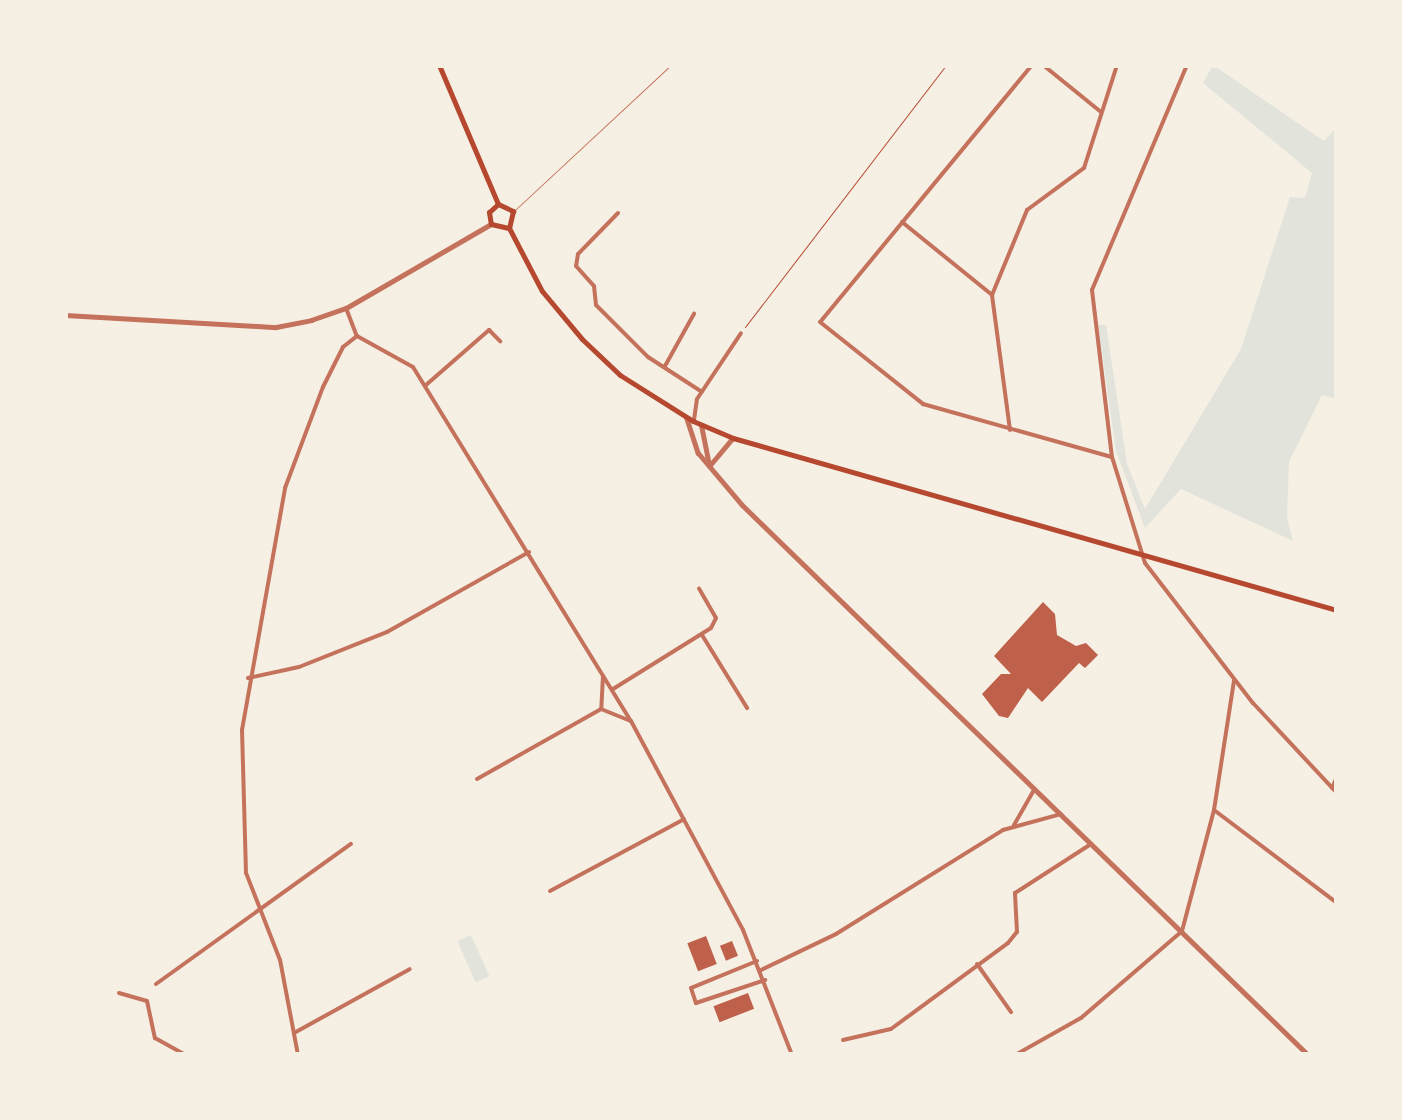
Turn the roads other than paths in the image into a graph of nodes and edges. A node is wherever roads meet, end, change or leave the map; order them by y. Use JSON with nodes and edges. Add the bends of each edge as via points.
{"nodes":[{"id":1,"x":438,"y":65,"type":"edge"},
{"id":2,"x":671,"y":65,"type":"edge"},
{"id":3,"x":1032,"y":65,"type":"edge"},
{"id":4,"x":1043,"y":65,"type":"edge"},
{"id":5,"x":1117,"y":65,"type":"edge"},
{"id":6,"x":1186,"y":65,"type":"edge"},
{"id":7,"x":1101,"y":112,"type":"junction"},
{"id":8,"x":498,"y":204,"type":"junction"},
{"id":9,"x":513,"y":210,"type":"junction"},
{"id":10,"x":618,"y":213,"type":"dead end"},
{"id":11,"x":902,"y":222,"type":"junction"},
{"id":12,"x":491,"y":224,"type":"junction"},
{"id":13,"x":509,"y":228,"type":"junction"},
{"id":14,"x":992,"y":295,"type":"junction"},
{"id":15,"x":346,"y":308,"type":"junction"},
{"id":16,"x":694,"y":314,"type":"dead end"},
{"id":17,"x":65,"y":315,"type":"edge"},
{"id":18,"x":741,"y":334,"type":"road end"},
{"id":19,"x":358,"y":336,"type":"junction"},
{"id":20,"x":500,"y":340,"type":"dead end"},
{"id":21,"x":664,"y":368,"type":"junction"},
{"id":22,"x":426,"y":385,"type":"junction"},
{"id":23,"x":702,"y":392,"type":"junction"},
{"id":24,"x":686,"y":416,"type":"junction"},
{"id":25,"x":694,"y":421,"type":"junction"},
{"id":26,"x":701,"y":425,"type":"junction"},
{"id":27,"x":1010,"y":430,"type":"junction"},
{"id":28,"x":733,"y":438,"type":"junction"},
{"id":29,"x":1112,"y":457,"type":"junction"},
{"id":30,"x":709,"y":468,"type":"junction"},
{"id":31,"x":528,"y":552,"type":"junction"},
{"id":32,"x":1142,"y":555,"type":"junction"},
{"id":33,"x":699,"y":589,"type":"dead end"},
{"id":34,"x":1337,"y":610,"type":"edge"},
{"id":35,"x":702,"y":635,"type":"junction"},
{"id":36,"x":603,"y":676,"type":"junction"},
{"id":37,"x":248,"y":678,"type":"junction"},
{"id":38,"x":1234,"y":679,"type":"junction"},
{"id":39,"x":612,"y":690,"type":"junction"},
{"id":40,"x":748,"y":708,"type":"dead end"},
{"id":41,"x":601,"y":709,"type":"junction"},
{"id":42,"x":631,"y":721,"type":"junction"},
{"id":43,"x":1337,"y":776,"type":"edge"},
{"id":44,"x":478,"y":779,"type":"dead end"},
{"id":45,"x":1035,"y":788,"type":"junction"},
{"id":46,"x":1332,"y":788,"type":"junction"},
{"id":47,"x":1337,"y":794,"type":"edge"},
{"id":48,"x":1214,"y":810,"type":"junction"},
{"id":49,"x":1061,"y":814,"type":"junction"},
{"id":50,"x":684,"y":819,"type":"junction"},
{"id":51,"x":1014,"y":825,"type":"junction"},
{"id":52,"x":352,"y":844,"type":"dead end"},
{"id":53,"x":1092,"y":844,"type":"junction"},
{"id":54,"x":550,"y":891,"type":"dead end"},
{"id":55,"x":1337,"y":903,"type":"edge"},
{"id":56,"x":259,"y":906,"type":"junction"},
{"id":57,"x":1182,"y":931,"type":"junction"},
{"id":58,"x":757,"y":961,"type":"junction"},
{"id":59,"x":977,"y":964,"type":"junction"},
{"id":60,"x":410,"y":969,"type":"dead end"},
{"id":61,"x":761,"y":970,"type":"junction"},
{"id":62,"x":766,"y":980,"type":"junction"},
{"id":63,"x":156,"y":984,"type":"dead end"},
{"id":64,"x":119,"y":993,"type":"dead end"},
{"id":65,"x":1011,"y":1012,"type":"dead end"},
{"id":66,"x":294,"y":1033,"type":"junction"},
{"id":67,"x":843,"y":1040,"type":"dead end"},
{"id":68,"x":186,"y":1055,"type":"edge"},
{"id":69,"x":298,"y":1055,"type":"edge"},
{"id":70,"x":792,"y":1055,"type":"edge"},
{"id":71,"x":1015,"y":1055,"type":"edge"},
{"id":72,"x":1308,"y":1055,"type":"edge"}],
"edges":[{"from":1,"to":8,"type":"main road"},
{"from":2,"to":9,"type":"lane"},
{"from":3,"to":11,"type":"street"},
{"from":4,"to":7,"type":"street"},
{"from":5,"to":7,"type":"street"},
{"from":6,"to":29,"type":"street","via":[[1092,290]]},
{"from":7,"to":14,"type":"street","via":[[1084,168],[1027,210]]},
{"from":8,"to":9,"type":"main road"},
{"from":8,"to":12,"type":"main road"},
{"from":9,"to":13,"type":"main road"},
{"from":10,"to":21,"type":"street","via":[[578,254],[576,266],[594,286],[596,305]]},
{"from":11,"to":14,"type":"street"},
{"from":11,"to":27,"type":"street","via":[[820,322],[923,404]]},
{"from":12,"to":13,"type":"main road"},
{"from":12,"to":15,"type":"street"},
{"from":13,"to":24,"type":"main road","via":[[542,290],[582,339],[620,375]]},
{"from":14,"to":27,"type":"street"},
{"from":15,"to":17,"type":"street","via":[[294,324]]},
{"from":15,"to":19,"type":"street"},
{"from":16,"to":21,"type":"street"},
{"from":18,"to":23,"type":"street"},
{"from":19,"to":22,"type":"street","via":[[398,354]]},
{"from":19,"to":37,"type":"street","via":[[343,347],[297,446]]},
{"from":20,"to":22,"type":"street","via":[[489,330]]},
{"from":21,"to":23,"type":"street"},
{"from":22,"to":31,"type":"street"},
{"from":23,"to":25,"type":"street"},
{"from":24,"to":25,"type":"main road"},
{"from":24,"to":30,"type":"street"},
{"from":25,"to":26,"type":"main road"},
{"from":26,"to":28,"type":"main road"},
{"from":26,"to":30,"type":"street"},
{"from":27,"to":29,"type":"street"},
{"from":28,"to":30,"type":"street"},
{"from":28,"to":32,"type":"main road"},
{"from":29,"to":32,"type":"street"},
{"from":30,"to":45,"type":"street"},
{"from":31,"to":36,"type":"street"},
{"from":31,"to":37,"type":"street","via":[[387,632],[299,667]]},
{"from":32,"to":34,"type":"main road"},
{"from":32,"to":38,"type":"street"},
{"from":33,"to":35,"type":"street","via":[[716,618]]},
{"from":35,"to":39,"type":"street"},
{"from":35,"to":40,"type":"street"},
{"from":36,"to":39,"type":"street"},
{"from":36,"to":41,"type":"street"},
{"from":37,"to":56,"type":"street","via":[[240,828]]},
{"from":38,"to":46,"type":"street"},
{"from":38,"to":48,"type":"street"},
{"from":39,"to":42,"type":"street"},
{"from":41,"to":42,"type":"street"},
{"from":41,"to":44,"type":"street"},
{"from":42,"to":50,"type":"street"},
{"from":43,"to":46,"type":"street"},
{"from":45,"to":49,"type":"street"},
{"from":45,"to":51,"type":"street"},
{"from":46,"to":47,"type":"street"},
{"from":48,"to":55,"type":"street"},
{"from":48,"to":57,"type":"street"},
{"from":49,"to":51,"type":"street"},
{"from":49,"to":53,"type":"street"},
{"from":50,"to":54,"type":"street"},
{"from":50,"to":58,"type":"street"},
{"from":51,"to":61,"type":"street","via":[[836,934]]},
{"from":52,"to":56,"type":"street"},
{"from":53,"to":57,"type":"street"},
{"from":53,"to":59,"type":"street","via":[[1015,893],[1015,937]]},
{"from":56,"to":63,"type":"street"},
{"from":56,"to":66,"type":"street","via":[[280,960]]},
{"from":57,"to":71,"type":"street","via":[[1074,1023]]},
{"from":57,"to":72,"type":"street"},
{"from":58,"to":61,"type":"street"},
{"from":58,"to":62,"type":"street","via":[[691,988],[696,1004]]},
{"from":59,"to":65,"type":"street"},
{"from":59,"to":67,"type":"street","via":[[890,1029]]},
{"from":60,"to":66,"type":"street"},
{"from":61,"to":62,"type":"street"},
{"from":62,"to":70,"type":"street"},
{"from":64,"to":68,"type":"street","via":[[147,1001],[154,1038]]},
{"from":66,"to":69,"type":"street"}]}
